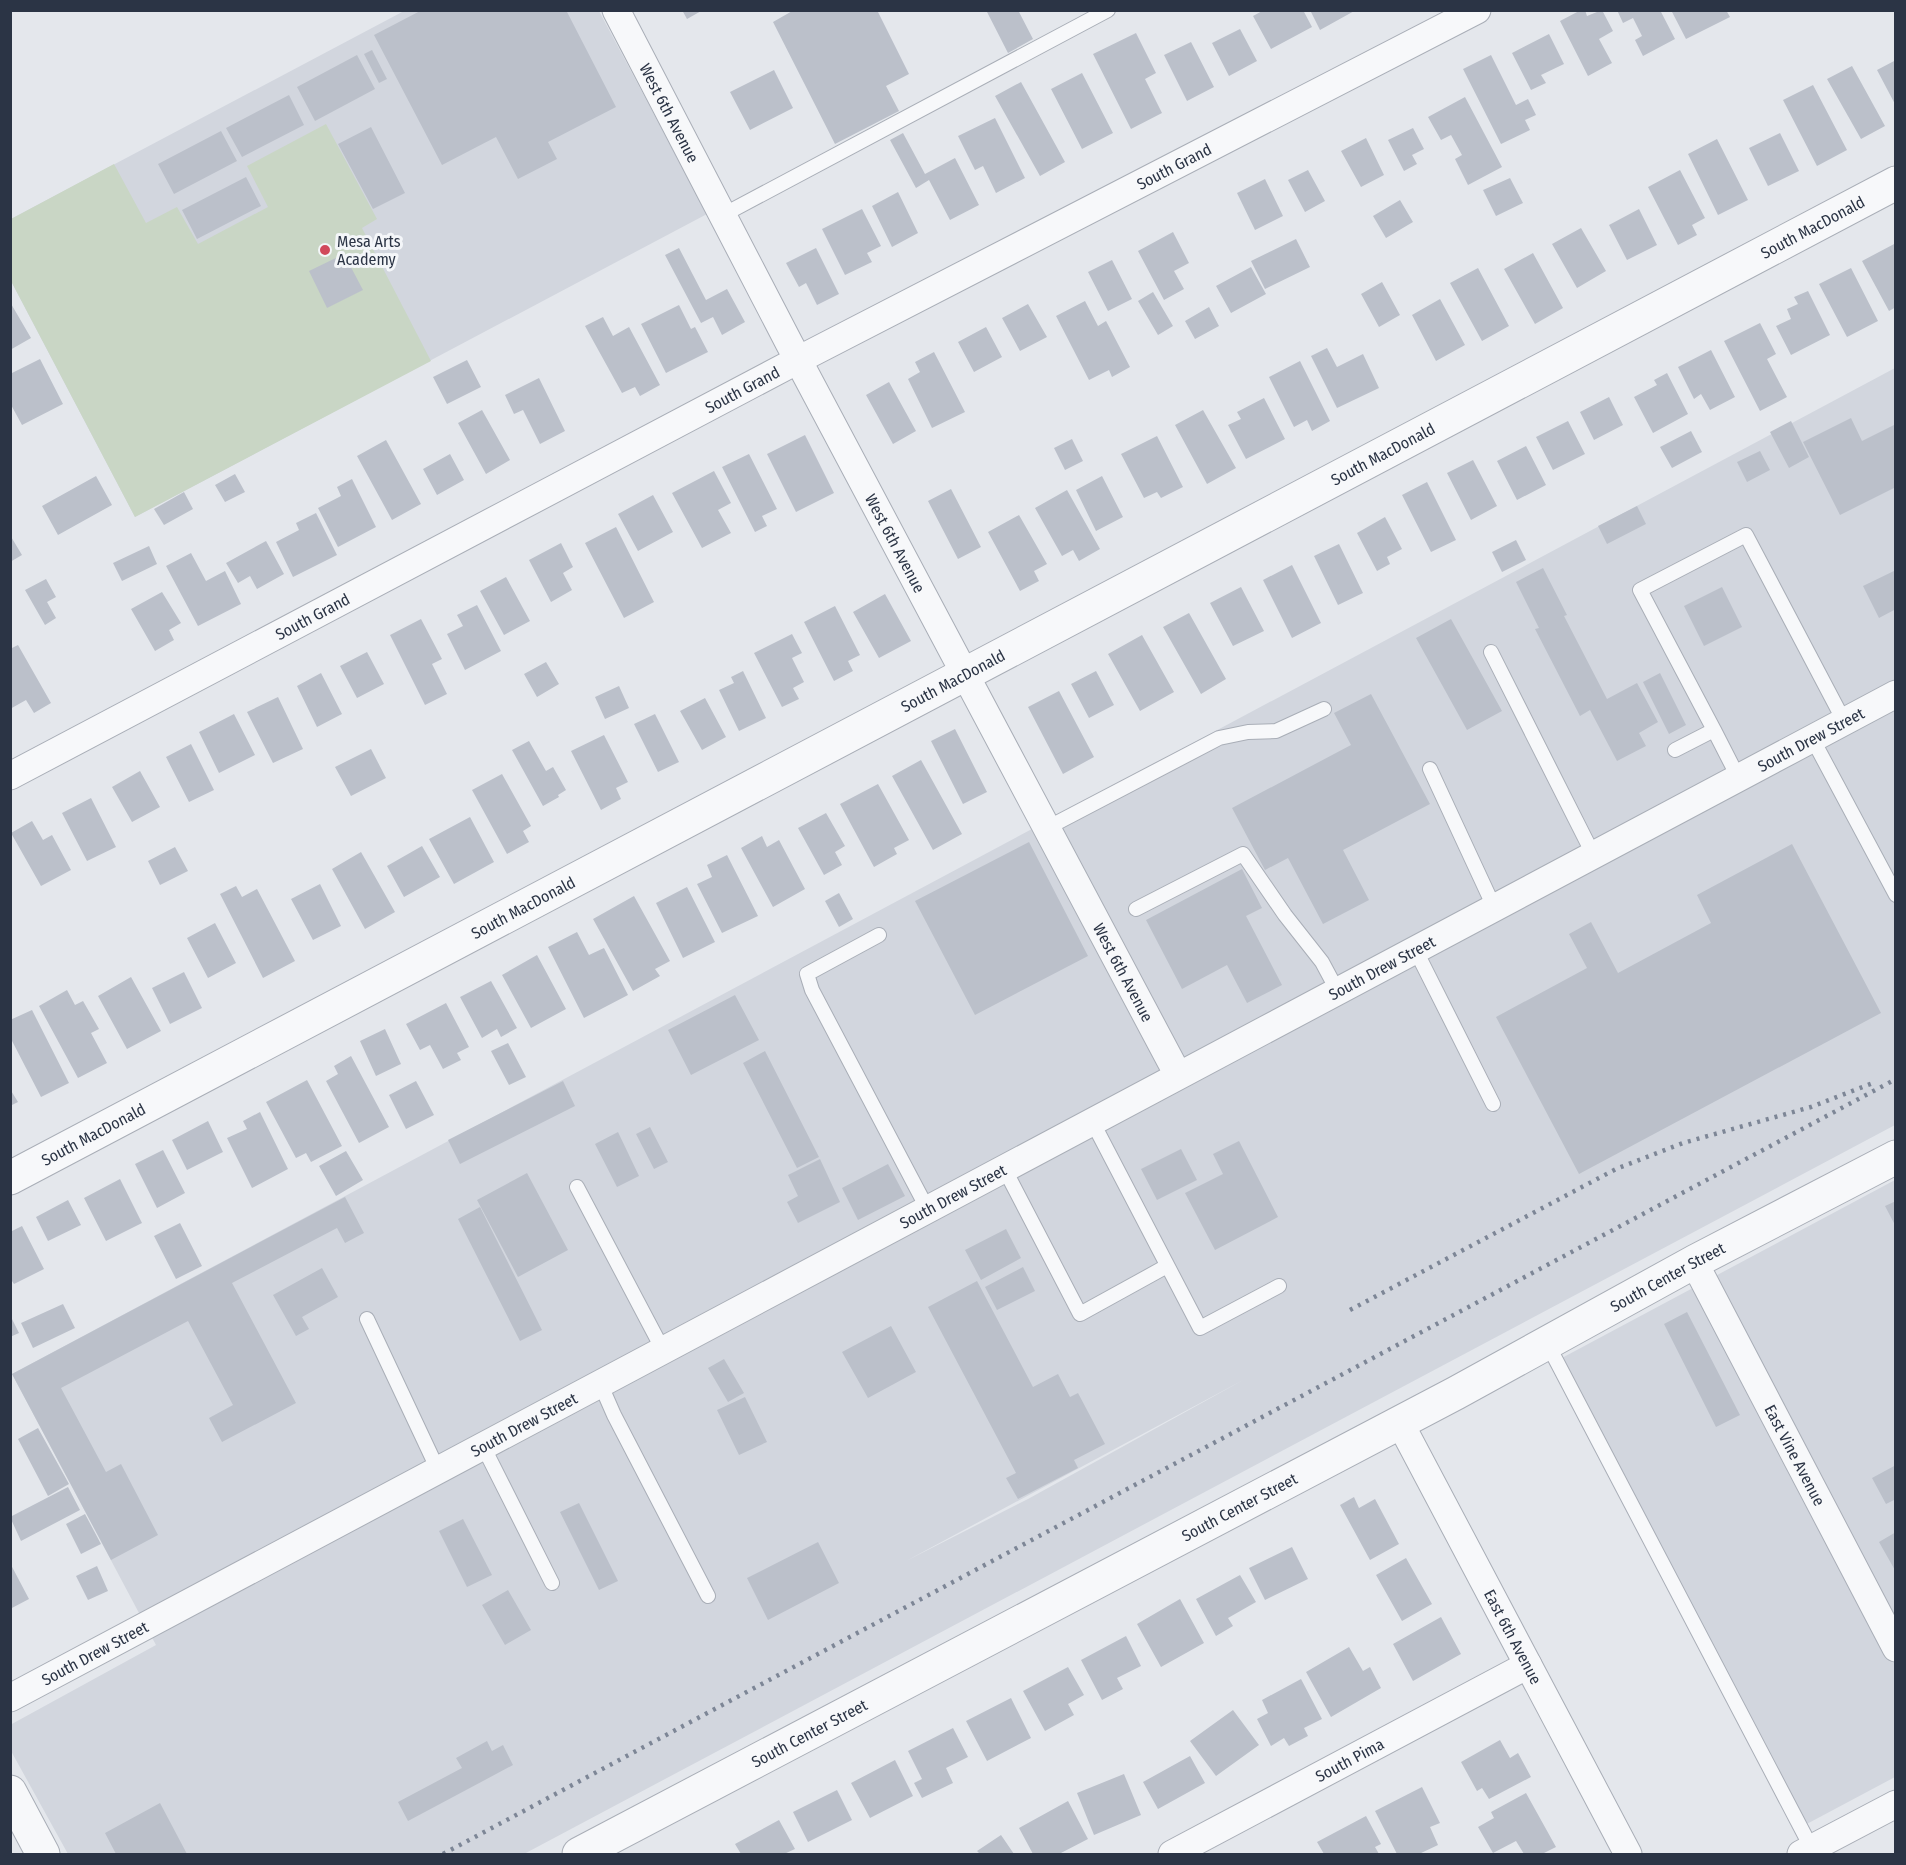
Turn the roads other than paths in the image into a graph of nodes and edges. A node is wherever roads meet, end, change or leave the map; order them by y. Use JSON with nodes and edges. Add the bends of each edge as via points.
{"nodes":[{"id":1,"x":616,"y":10,"type":"edge"},
{"id":2,"x":1108,"y":10,"type":"edge"},
{"id":3,"x":1477,"y":10,"type":"edge"},
{"id":4,"x":1896,"y":183,"type":"edge"},
{"id":5,"x":723,"y":215,"type":"junction"},
{"id":6,"x":798,"y":360,"type":"junction"},
{"id":7,"x":1491,"y":652,"type":"dead end"},
{"id":8,"x":965,"y":675,"type":"junction"},
{"id":9,"x":1896,"y":694,"type":"edge"},
{"id":10,"x":1324,"y":709,"type":"dead end"},
{"id":11,"x":1845,"y":721,"type":"junction"},
{"id":12,"x":1714,"y":730,"type":"junction"},
{"id":13,"x":1812,"y":738,"type":"junction"},
{"id":14,"x":1675,"y":750,"type":"dead end"},
{"id":15,"x":1430,"y":769,"type":"dead end"},
{"id":16,"x":10,"y":776,"type":"edge"},
{"id":17,"x":1738,"y":777,"type":"junction"},
{"id":18,"x":1047,"y":828,"type":"junction"},
{"id":19,"x":1593,"y":854,"type":"junction"},
{"id":20,"x":1894,"y":889,"type":"edge"},
{"id":21,"x":1494,"y":907,"type":"junction"},
{"id":22,"x":1136,"y":909,"type":"dead end"},
{"id":23,"x":879,"y":935,"type":"dead end"},
{"id":24,"x":1415,"y":949,"type":"junction"},
{"id":25,"x":1337,"y":990,"type":"junction"},
{"id":26,"x":1178,"y":1075,"type":"junction"},
{"id":27,"x":1493,"y":1104,"type":"dead end"},
{"id":28,"x":1092,"y":1121,"type":"junction"},
{"id":29,"x":1896,"y":1156,"type":"edge"},
{"id":30,"x":1004,"y":1168,"type":"junction"},
{"id":31,"x":10,"y":1178,"type":"edge"},
{"id":32,"x":577,"y":1187,"type":"dead end"},
{"id":33,"x":927,"y":1208,"type":"junction"},
{"id":34,"x":1694,"y":1262,"type":"junction"},
{"id":35,"x":1167,"y":1266,"type":"junction"},
{"id":36,"x":1279,"y":1287,"type":"dead end"},
{"id":37,"x":367,"y":1319,"type":"dead end"},
{"id":38,"x":1547,"y":1343,"type":"junction"},
{"id":39,"x":663,"y":1350,"type":"junction"},
{"id":40,"x":600,"y":1383,"type":"junction"},
{"id":41,"x":1399,"y":1421,"type":"junction"},
{"id":42,"x":483,"y":1446,"type":"junction"},
{"id":43,"x":438,"y":1470,"type":"junction"},
{"id":44,"x":552,"y":1583,"type":"dead end"},
{"id":45,"x":708,"y":1596,"type":"dead end"},
{"id":46,"x":1896,"y":1648,"type":"edge"},
{"id":47,"x":1528,"y":1665,"type":"junction"},
{"id":48,"x":10,"y":1698,"type":"edge"},
{"id":49,"x":1896,"y":1804,"type":"edge"},
{"id":50,"x":15,"y":1810,"type":"edge"},
{"id":51,"x":1819,"y":1849,"type":"edge"},
{"id":52,"x":43,"y":1854,"type":"edge"},
{"id":53,"x":579,"y":1854,"type":"edge"},
{"id":54,"x":1172,"y":1854,"type":"edge"},
{"id":55,"x":1628,"y":1854,"type":"edge"}],
"edges":[{"from":1,"to":5,"type":"street","name":"West 6th Avenue"},
{"from":2,"to":5,"type":"lane"},
{"from":3,"to":6,"type":"street","name":"South Grand"},
{"from":4,"to":8,"type":"street","name":"South MacDonald"},
{"from":5,"to":6,"type":"street","name":"West 6th Avenue"},
{"from":6,"to":8,"type":"street","name":"West 6th Avenue"},
{"from":6,"to":16,"type":"street","name":"South Grand"},
{"from":7,"to":19,"type":"lane"},
{"from":8,"to":18,"type":"street","name":"West 6th Avenue"},
{"from":8,"to":31,"type":"street","name":"South MacDonald"},
{"from":9,"to":11,"type":"street","name":"South Drew Street"},
{"from":10,"to":18,"type":"lane","via":[[1276,731],[1219,738]]},
{"from":11,"to":12,"type":"lane","via":[[1746,535],[1640,590]]},
{"from":11,"to":13,"type":"street","name":"South Drew Street"},
{"from":12,"to":14,"type":"lane"},
{"from":12,"to":17,"type":"lane"},
{"from":13,"to":17,"type":"street","name":"South Drew Street"},
{"from":13,"to":20,"type":"lane"},
{"from":15,"to":21,"type":"lane"},
{"from":17,"to":19,"type":"street","name":"South Drew Street"},
{"from":18,"to":26,"type":"street","name":"West 6th Avenue"},
{"from":19,"to":21,"type":"street","name":"South Drew Street"},
{"from":21,"to":24,"type":"street","name":"South Drew Street"},
{"from":22,"to":25,"type":"lane","via":[[1243,854],[1322,962]]},
{"from":23,"to":33,"type":"lane","via":[[807,974]]},
{"from":24,"to":25,"type":"street","name":"South Drew Street"},
{"from":24,"to":27,"type":"lane"},
{"from":25,"to":26,"type":"street","name":"South Drew Street"},
{"from":26,"to":28,"type":"street","name":"South Drew Street"},
{"from":28,"to":30,"type":"street","name":"South Drew Street"},
{"from":28,"to":35,"type":"lane"},
{"from":29,"to":34,"type":"street","name":"South Center Street"},
{"from":30,"to":33,"type":"street","name":"South Drew Street"},
{"from":30,"to":35,"type":"lane","via":[[1080,1314]]},
{"from":32,"to":39,"type":"lane"},
{"from":33,"to":39,"type":"street","name":"South Drew Street"},
{"from":34,"to":38,"type":"street","name":"South Center Street"},
{"from":34,"to":46,"type":"street","name":"East Vine Avenue"},
{"from":35,"to":36,"type":"lane","via":[[1200,1328]]},
{"from":37,"to":43,"type":"lane"},
{"from":38,"to":41,"type":"street","name":"South Center Street"},
{"from":38,"to":51,"type":"lane"},
{"from":39,"to":40,"type":"street","name":"South Drew Street"},
{"from":40,"to":42,"type":"street","name":"South Drew Street"},
{"from":40,"to":45,"type":"lane"},
{"from":41,"to":47,"type":"street","name":"East 6th Avenue"},
{"from":41,"to":53,"type":"street","name":"South Center Street"},
{"from":42,"to":43,"type":"street","name":"South Drew Street"},
{"from":42,"to":44,"type":"lane"},
{"from":43,"to":48,"type":"street","name":"South Drew Street"},
{"from":47,"to":54,"type":"street","name":"South Pima"},
{"from":47,"to":55,"type":"street","name":"East 6th Avenue"},
{"from":49,"to":51,"type":"street"},
{"from":50,"to":52,"type":"street"}]}
